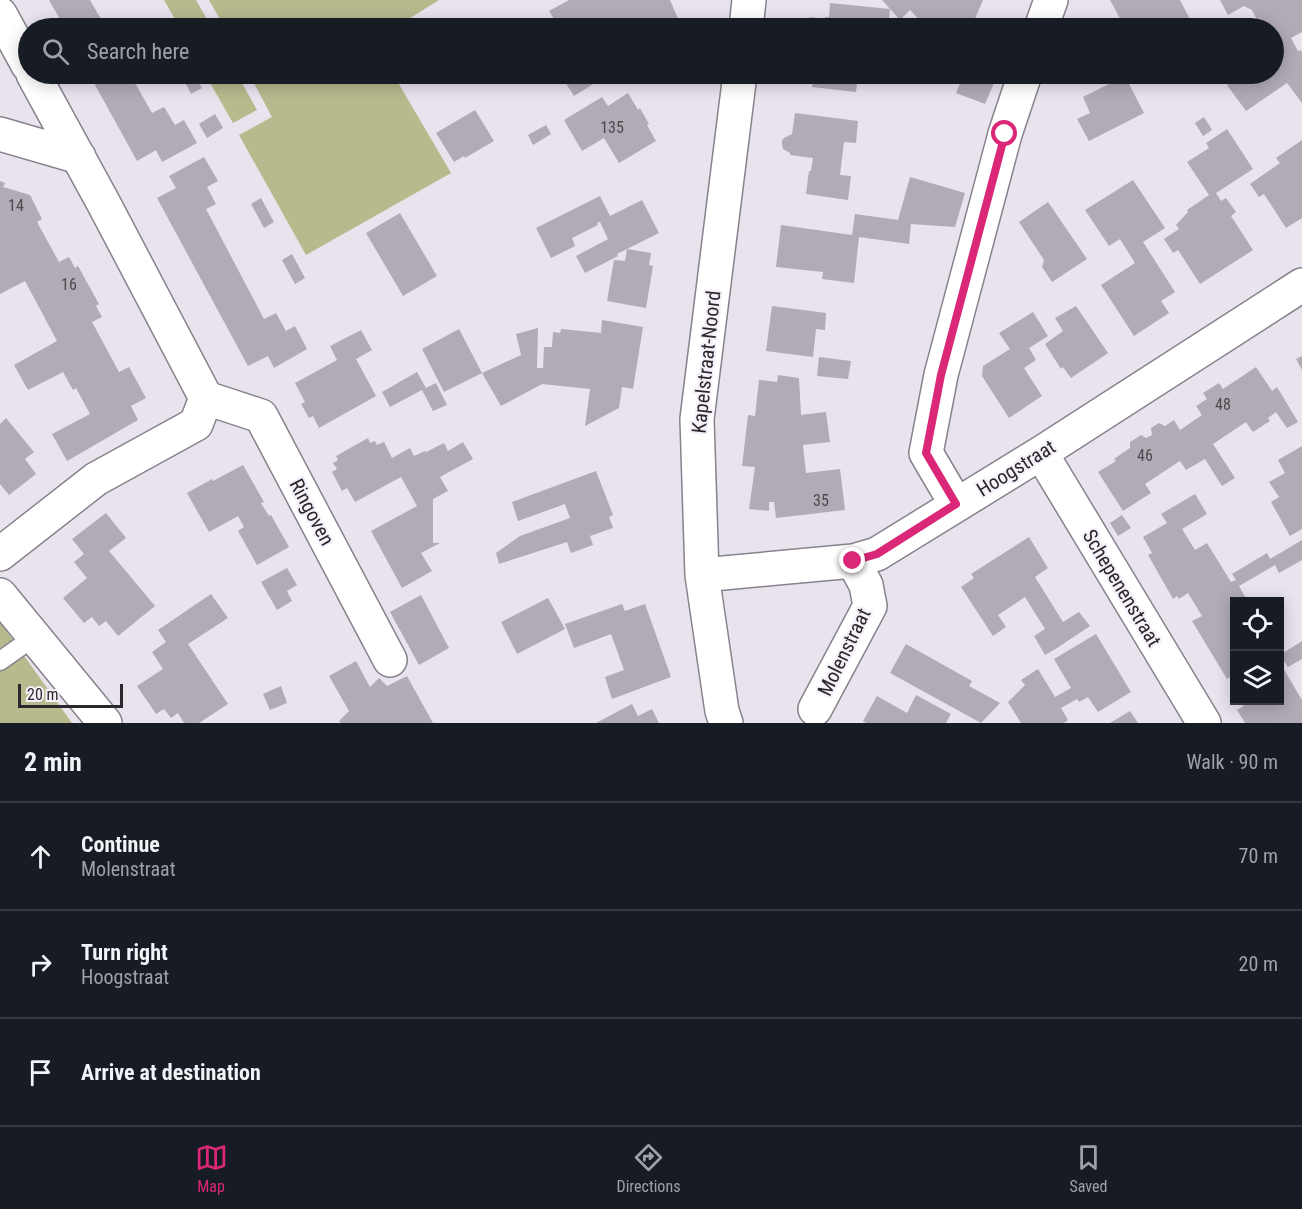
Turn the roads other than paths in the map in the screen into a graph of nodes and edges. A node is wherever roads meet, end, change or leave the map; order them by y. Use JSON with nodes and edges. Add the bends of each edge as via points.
{"nodes":[{"id":1,"x":749,"y":0,"type":"edge"},
{"id":2,"x":1051,"y":0,"type":"edge"},
{"id":3,"x":0,"y":14,"type":"edge"},
{"id":4,"x":747,"y":18,"type":"edge"},
{"id":5,"x":1045,"y":18,"type":"edge"},
{"id":6,"x":18,"y":47,"type":"edge"},
{"id":7,"x":38,"y":84,"type":"edge"},
{"id":8,"x":739,"y":84,"type":"edge"},
{"id":9,"x":1022,"y":84,"type":"edge"},
{"id":10,"x":0,"y":134,"type":"edge"},
{"id":11,"x":79,"y":158,"type":"junction"},
{"id":12,"x":1302,"y":285,"type":"edge"},
{"id":13,"x":206,"y":398,"type":"junction"},
{"id":14,"x":1041,"y":453,"type":"junction"},
{"id":15,"x":956,"y":504,"type":"junction"},
{"id":16,"x":0,"y":554,"type":"edge"},
{"id":17,"x":853,"y":561,"type":"junction"},
{"id":18,"x":702,"y":575,"type":"junction"},
{"id":19,"x":0,"y":595,"type":"edge"},
{"id":20,"x":34,"y":637,"type":"junction"},
{"id":21,"x":390,"y":660,"type":"dead end"},
{"id":22,"x":0,"y":661,"type":"edge"},
{"id":23,"x":815,"y":709,"type":"dead end"},
{"id":24,"x":105,"y":723,"type":"edge"},
{"id":25,"x":726,"y":723,"type":"edge"},
{"id":26,"x":1204,"y":723,"type":"edge"}],
"edges":[{"from":1,"to":4,"type":"street"},
{"from":2,"to":5,"type":"street"},
{"from":3,"to":6,"type":"street"},
{"from":7,"to":11,"type":"street"},
{"from":8,"to":18,"type":"street","name":"Kapelstraat-Noord","via":[[697,419]]},
{"from":9,"to":15,"type":"street","via":[[1005,134],[944,364],[926,453]]},
{"from":10,"to":11,"type":"street"},
{"from":11,"to":13,"type":"street"},
{"from":12,"to":14,"type":"street","name":"Hoogstraat"},
{"from":13,"to":16,"type":"street","via":[[196,424],[96,479]]},
{"from":13,"to":21,"type":"street","name":"Ringoven","via":[[261,416]]},
{"from":14,"to":15,"type":"street","name":"Hoogstraat"},
{"from":14,"to":26,"type":"street","name":"Schepenenstraat"},
{"from":15,"to":17,"type":"street","name":"Hoogstraat","via":[[877,554]]},
{"from":17,"to":18,"type":"street","name":"Hoogstraat"},
{"from":17,"to":23,"type":"street","name":"Molenstraat","via":[[866,585],[870,606]]},
{"from":18,"to":25,"type":"street","name":"Kapelstraat-Noord"},
{"from":19,"to":20,"type":"street"},
{"from":20,"to":22,"type":"lane"},
{"from":20,"to":24,"type":"street"}]}
